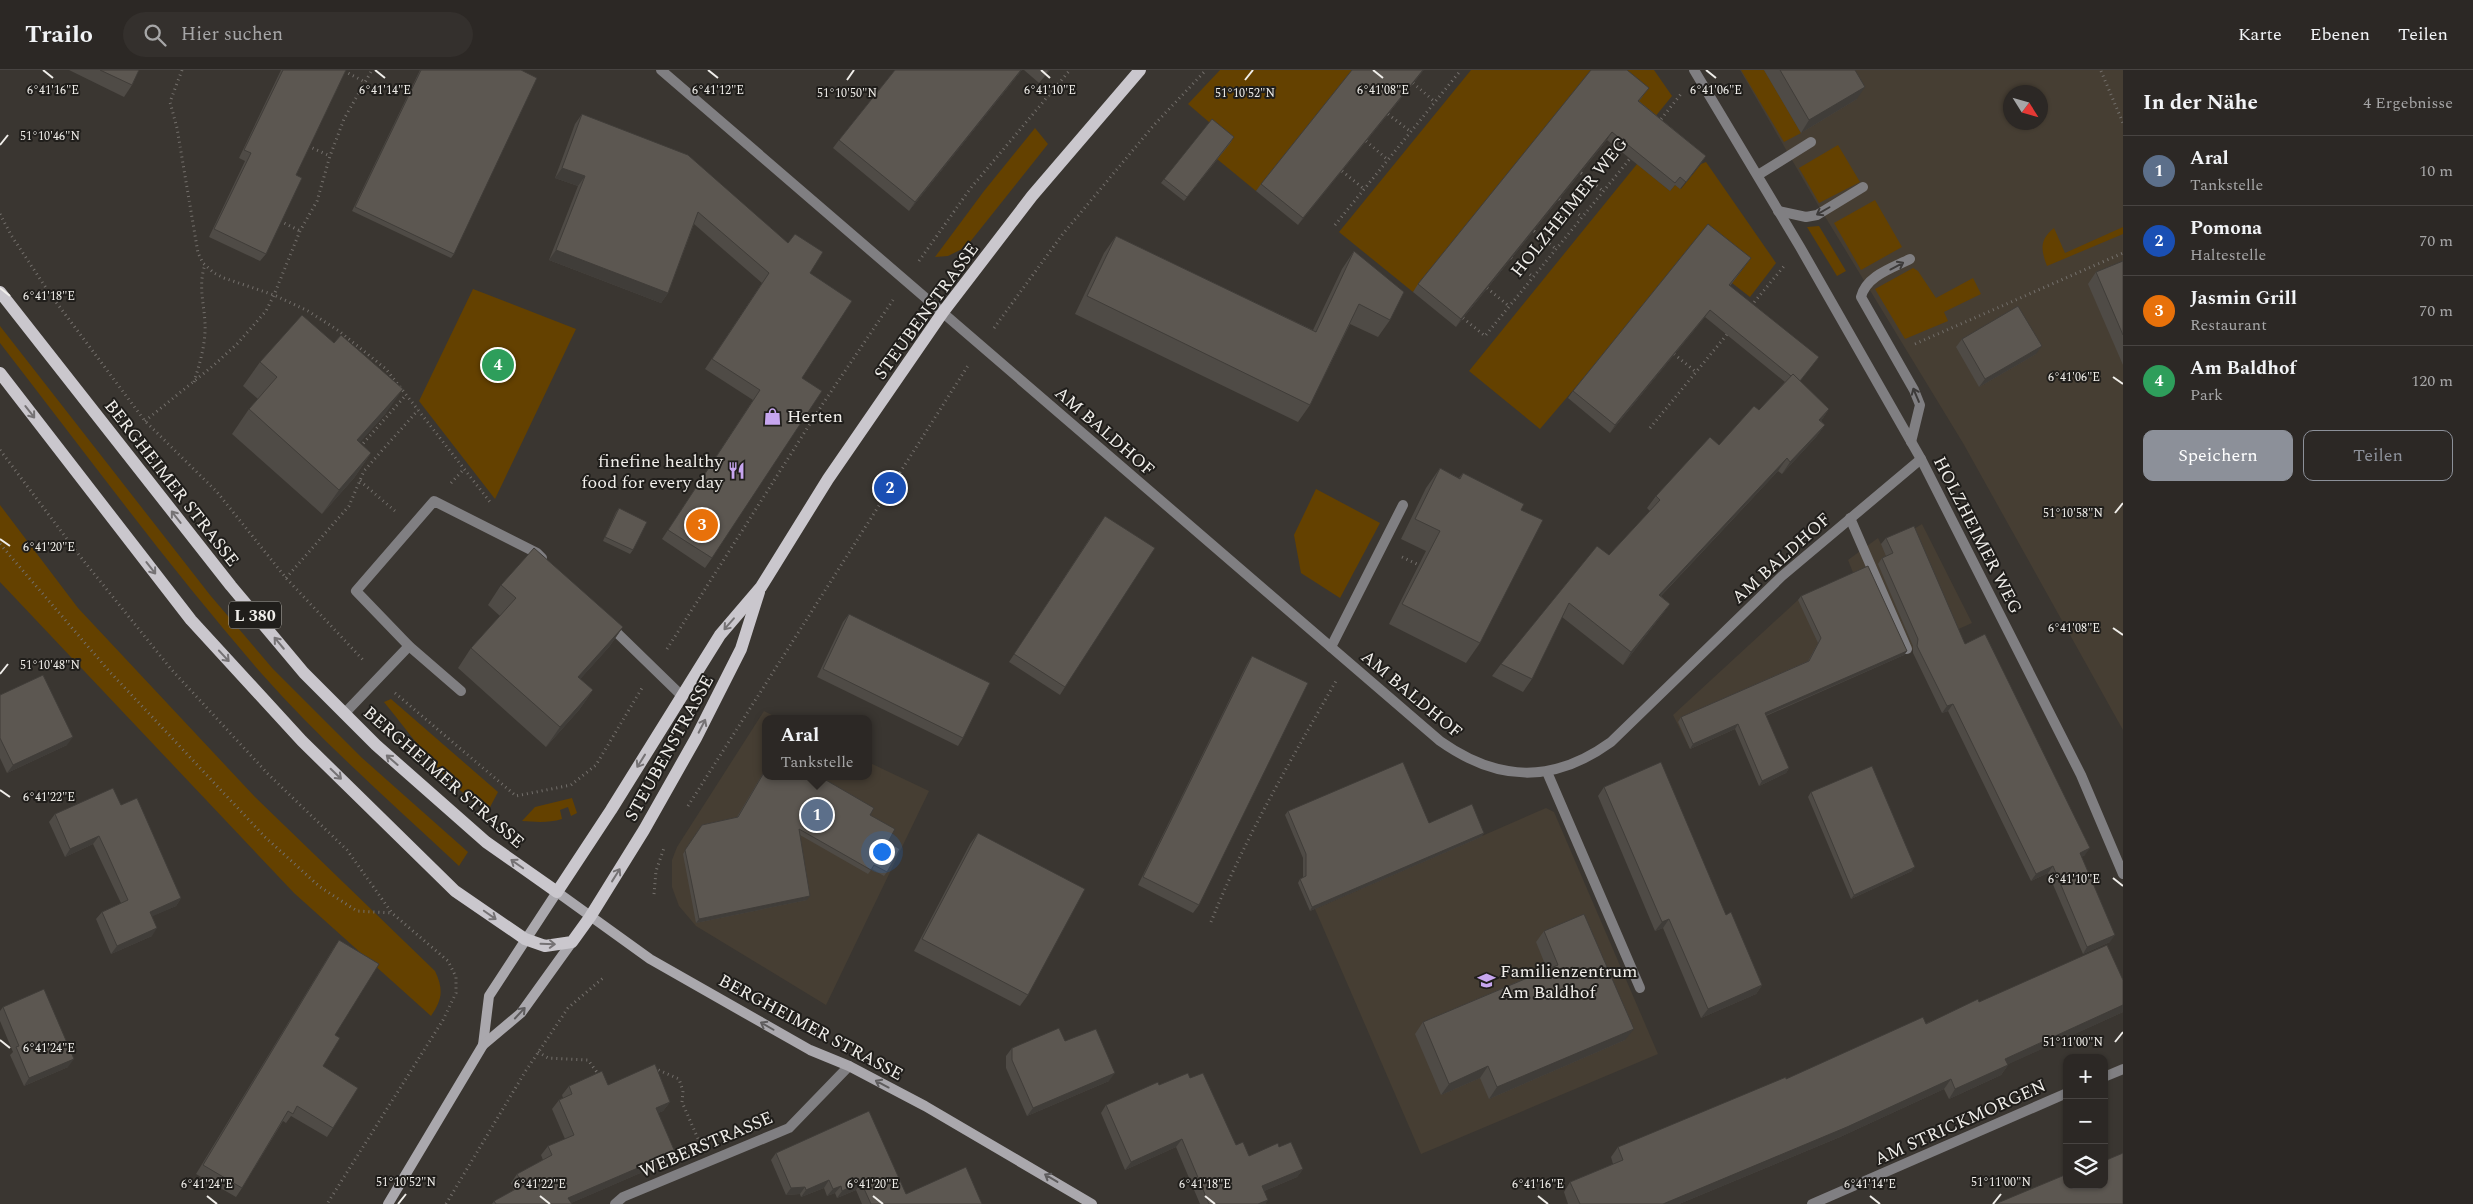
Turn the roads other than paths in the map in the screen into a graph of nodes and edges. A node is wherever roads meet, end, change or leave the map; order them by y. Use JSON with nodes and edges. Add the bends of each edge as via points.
{"nodes":[{"id":1,"x":661,"y":70,"type":"edge"},
{"id":2,"x":1140,"y":70,"type":"edge"},
{"id":3,"x":1696,"y":72,"type":"edge"},
{"id":4,"x":1812,"y":142,"type":"edge"},
{"id":5,"x":1758,"y":176,"type":"junction"},
{"id":6,"x":1863,"y":188,"type":"dead end"},
{"id":7,"x":1778,"y":211,"type":"junction"},
{"id":8,"x":1910,"y":258,"type":"dead end"},
{"id":9,"x":0,"y":292,"type":"edge"},
{"id":10,"x":943,"y":312,"type":"junction"},
{"id":11,"x":0,"y":373,"type":"edge"},
{"id":12,"x":1911,"y":442,"type":"junction"},
{"id":13,"x":1921,"y":459,"type":"junction"},
{"id":14,"x":1403,"y":505,"type":"dead end"},
{"id":15,"x":1850,"y":518,"type":"junction"},
{"id":16,"x":551,"y":567,"type":"edge"},
{"id":17,"x":761,"y":587,"type":"junction"},
{"id":18,"x":599,"y":615,"type":"edge"},
{"id":19,"x":409,"y":646,"type":"junction"},
{"id":20,"x":1331,"y":647,"type":"junction"},
{"id":21,"x":1907,"y":648,"type":"edge"},
{"id":22,"x":461,"y":691,"type":"dead end"},
{"id":23,"x":682,"y":696,"type":"junction"},
{"id":24,"x":344,"y":714,"type":"junction"},
{"id":25,"x":1547,"y":772,"type":"junction"},
{"id":26,"x":2123,"y":874,"type":"edge"},
{"id":27,"x":556,"y":892,"type":"junction"},
{"id":28,"x":590,"y":917,"type":"junction"},
{"id":29,"x":525,"y":939,"type":"junction"},
{"id":30,"x":572,"y":942,"type":"junction"},
{"id":31,"x":1640,"y":988,"type":"dead end"},
{"id":32,"x":483,"y":1045,"type":"junction"},
{"id":33,"x":849,"y":1066,"type":"junction"},
{"id":34,"x":2123,"y":1068,"type":"edge"},
{"id":35,"x":2108,"y":1075,"type":"edge"},
{"id":36,"x":2063,"y":1095,"type":"edge"},
{"id":37,"x":388,"y":1204,"type":"edge"},
{"id":38,"x":615,"y":1204,"type":"edge"},
{"id":39,"x":1092,"y":1204,"type":"edge"},
{"id":40,"x":1812,"y":1204,"type":"edge"}],
"edges":[{"from":1,"to":10,"type":"street","name":"AM BALDHOF"},
{"from":2,"to":10,"type":"main road","name":"STEUBENSTRASSE","via":[[1032,196]]},
{"from":3,"to":5,"type":"street","name":"HOLZHEIMER WEG"},
{"from":4,"to":5,"type":"street"},
{"from":5,"to":7,"type":"street","name":"HOLZHEIMER WEG"},
{"from":6,"to":7,"type":"street","one_way":true,"via":[[1816,215],[1806,217]]},
{"from":7,"to":12,"type":"street","name":"HOLZHEIMER WEG"},
{"from":12,"to":8,"type":"street","one_way":true,"via":[[1920,405],[1861,297],[1863,287],[1869,281]]},
{"from":24,"to":9,"type":"main road","name":"BERGHEIMER STRASSE","number":"L 380","one_way":true,"via":[[304,673],[231,586]]},
{"from":10,"to":17,"type":"main road","name":"STEUBENSTRASSE","via":[[828,479]]},
{"from":10,"to":20,"type":"street","name":"AM BALDHOF"},
{"from":11,"to":29,"type":"main road","number":"L 380","one_way":true,"via":[[191,620],[295,734],[455,890]]},
{"from":12,"to":13,"type":"street","name":"HOLZHEIMER WEG"},
{"from":13,"to":15,"type":"street","name":"AM BALDHOF"},
{"from":13,"to":26,"type":"street","name":"HOLZHEIMER WEG","via":[[2081,775]]},
{"from":14,"to":20,"type":"street"},
{"from":15,"to":21,"type":"street"},
{"from":15,"to":25,"type":"street","name":"AM BALDHOF","via":[[1782,576],[1611,742],[1592,756]]},
{"from":16,"to":19,"type":"street","via":[[537,553],[434,501],[356,591]]},
{"from":17,"to":23,"type":"main road","name":"STEUBENSTRASSE","one_way":true,"via":[[720,635]]},
{"from":28,"to":17,"type":"main road","name":"STEUBENSTRASSE","one_way":true,"via":[[696,738],[741,649]]},
{"from":18,"to":23,"type":"street"},
{"from":19,"to":22,"type":"street"},
{"from":19,"to":24,"type":"street"},
{"from":20,"to":25,"type":"street","name":"AM BALDHOF","via":[[1440,742],[1461,756],[1494,769]]},
{"from":23,"to":27,"type":"main road","name":"STEUBENSTRASSE","one_way":true},
{"from":27,"to":24,"type":"main road","name":"BERGHEIMER STRASSE","number":"L 380","one_way":true,"via":[[486,842]]},
{"from":25,"to":31,"type":"street"},
{"from":27,"to":28,"type":"main road","name":"BERGHEIMER STRASSE","number":"L 380"},
{"from":27,"to":29,"type":"main road"},
{"from":28,"to":30,"type":"main road"},
{"from":33,"to":28,"type":"main road","name":"BERGHEIMER STRASSE","number":"L 380","one_way":true,"via":[[810,1050],[650,959]]},
{"from":29,"to":30,"type":"main road","number":"L 380","one_way":true,"via":[[545,946]]},
{"from":29,"to":32,"type":"main road","via":[[489,996]]},
{"from":32,"to":30,"type":"main road","one_way":true,"via":[[521,1013]]},
{"from":32,"to":37,"type":"main road"},
{"from":33,"to":38,"type":"street","name":"WEBERSTRASSE","via":[[789,1128],[623,1197]]},
{"from":39,"to":33,"type":"main road","name":"BERGHEIMER STRASSE","number":"L 380","one_way":true},
{"from":34,"to":35,"type":"street"},
{"from":36,"to":40,"type":"street","name":"AM STRICKMORGEN"}]}
